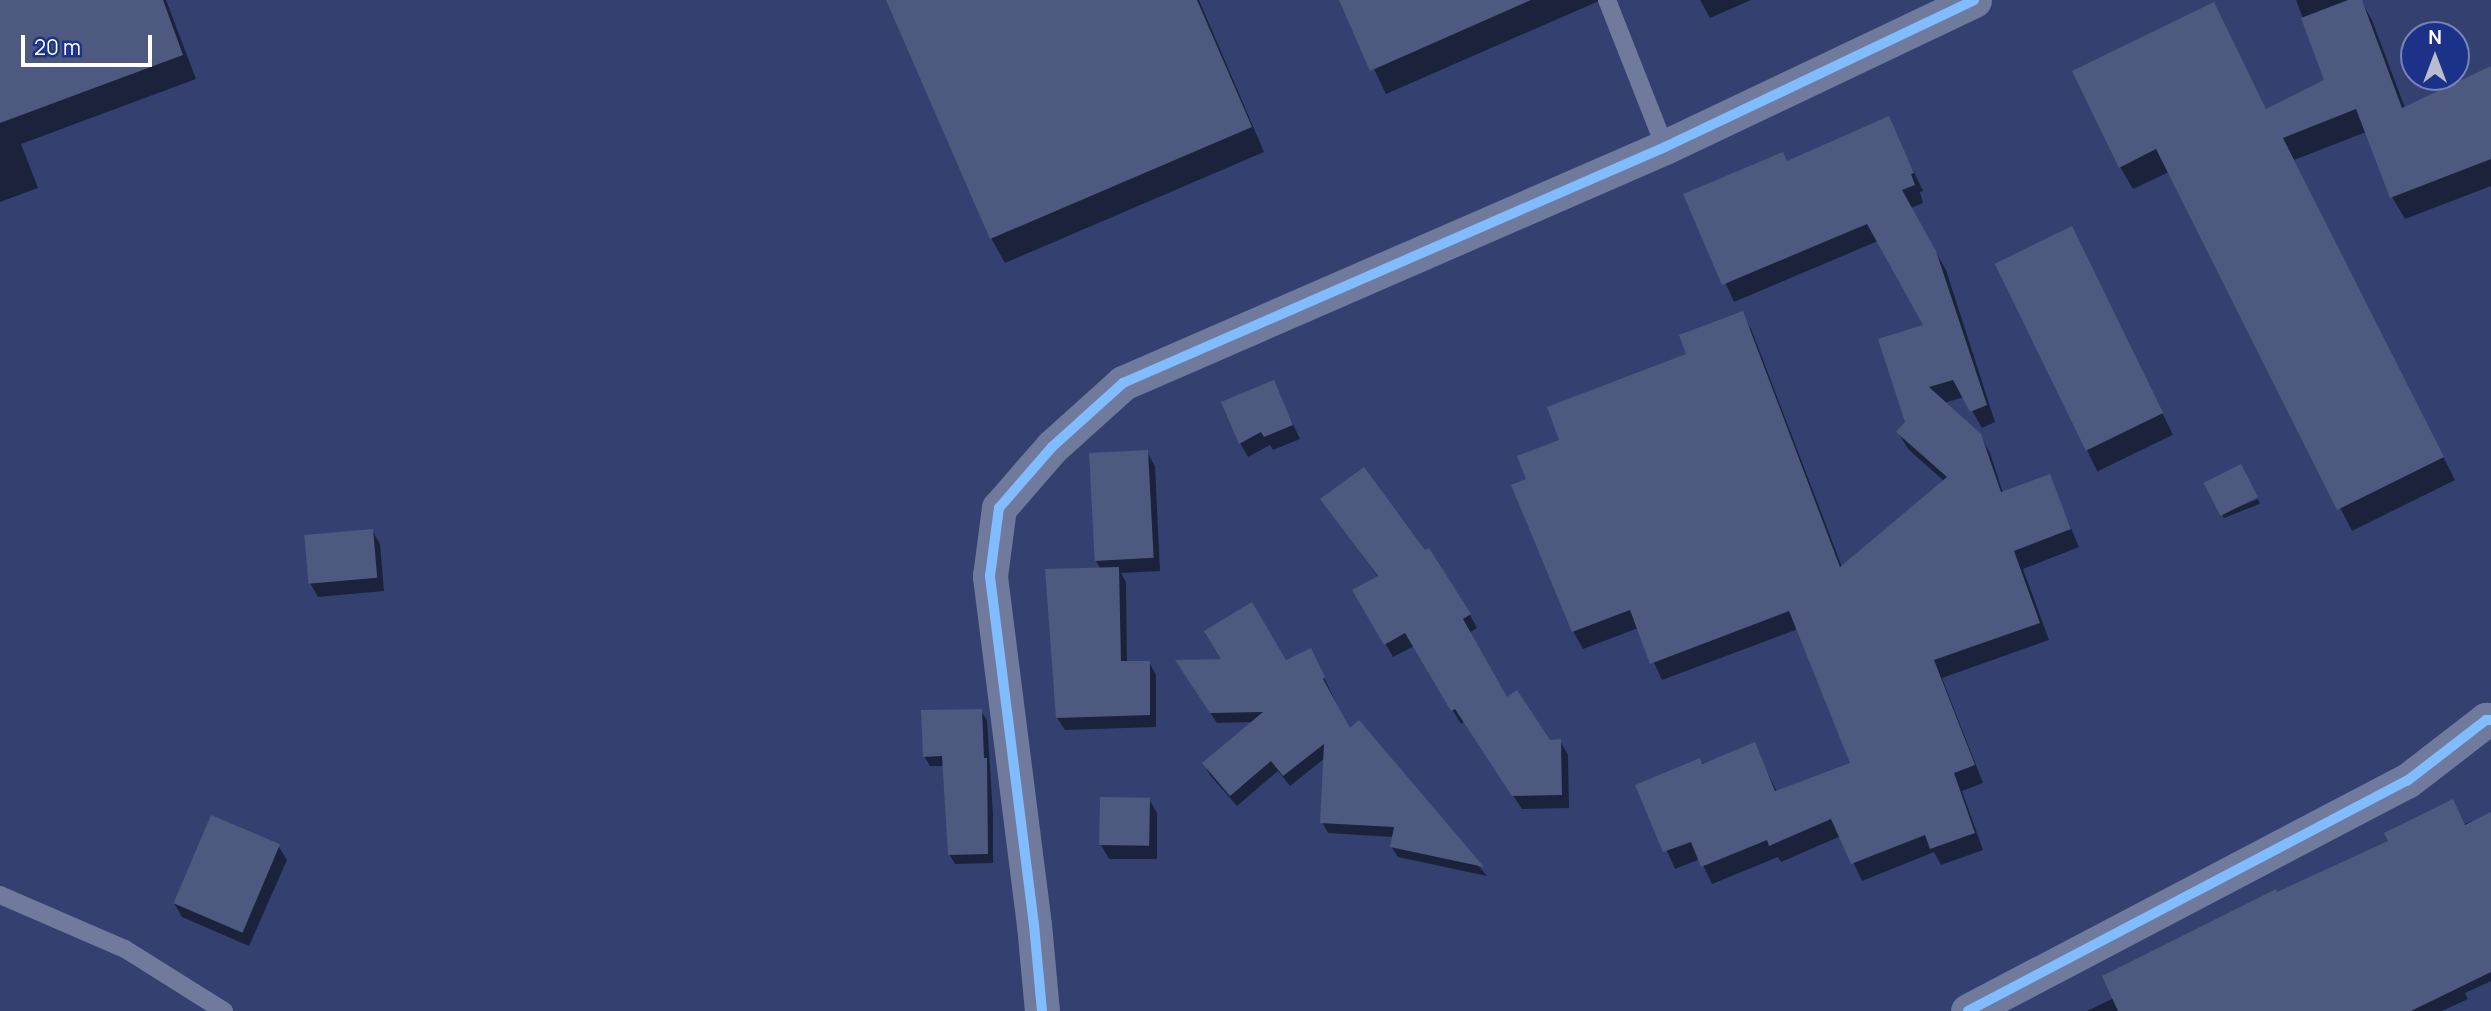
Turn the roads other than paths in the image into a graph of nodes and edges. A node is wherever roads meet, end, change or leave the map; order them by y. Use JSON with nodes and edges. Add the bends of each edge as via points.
{"nodes":[{"id":1,"x":1607,"y":0,"type":"edge"},
{"id":2,"x":1974,"y":0,"type":"edge"},
{"id":3,"x":1665,"y":146,"type":"junction"},
{"id":4,"x":2491,"y":720,"type":"edge"},
{"id":5,"x":0,"y":895,"type":"edge"},
{"id":6,"x":225,"y":1011,"type":"edge"},
{"id":7,"x":1042,"y":1011,"type":"edge"},
{"id":8,"x":1968,"y":1011,"type":"edge"}],
"edges":[{"from":1,"to":3,"type":"lane"},
{"from":2,"to":3,"type":"street"},
{"from":3,"to":7,"type":"street","via":[[1123,383],[1052,447],[999,508],[989,576]]},
{"from":4,"to":8,"type":"street","via":[[2407,781]]},
{"from":5,"to":6,"type":"lane","via":[[125,950]]}]}
